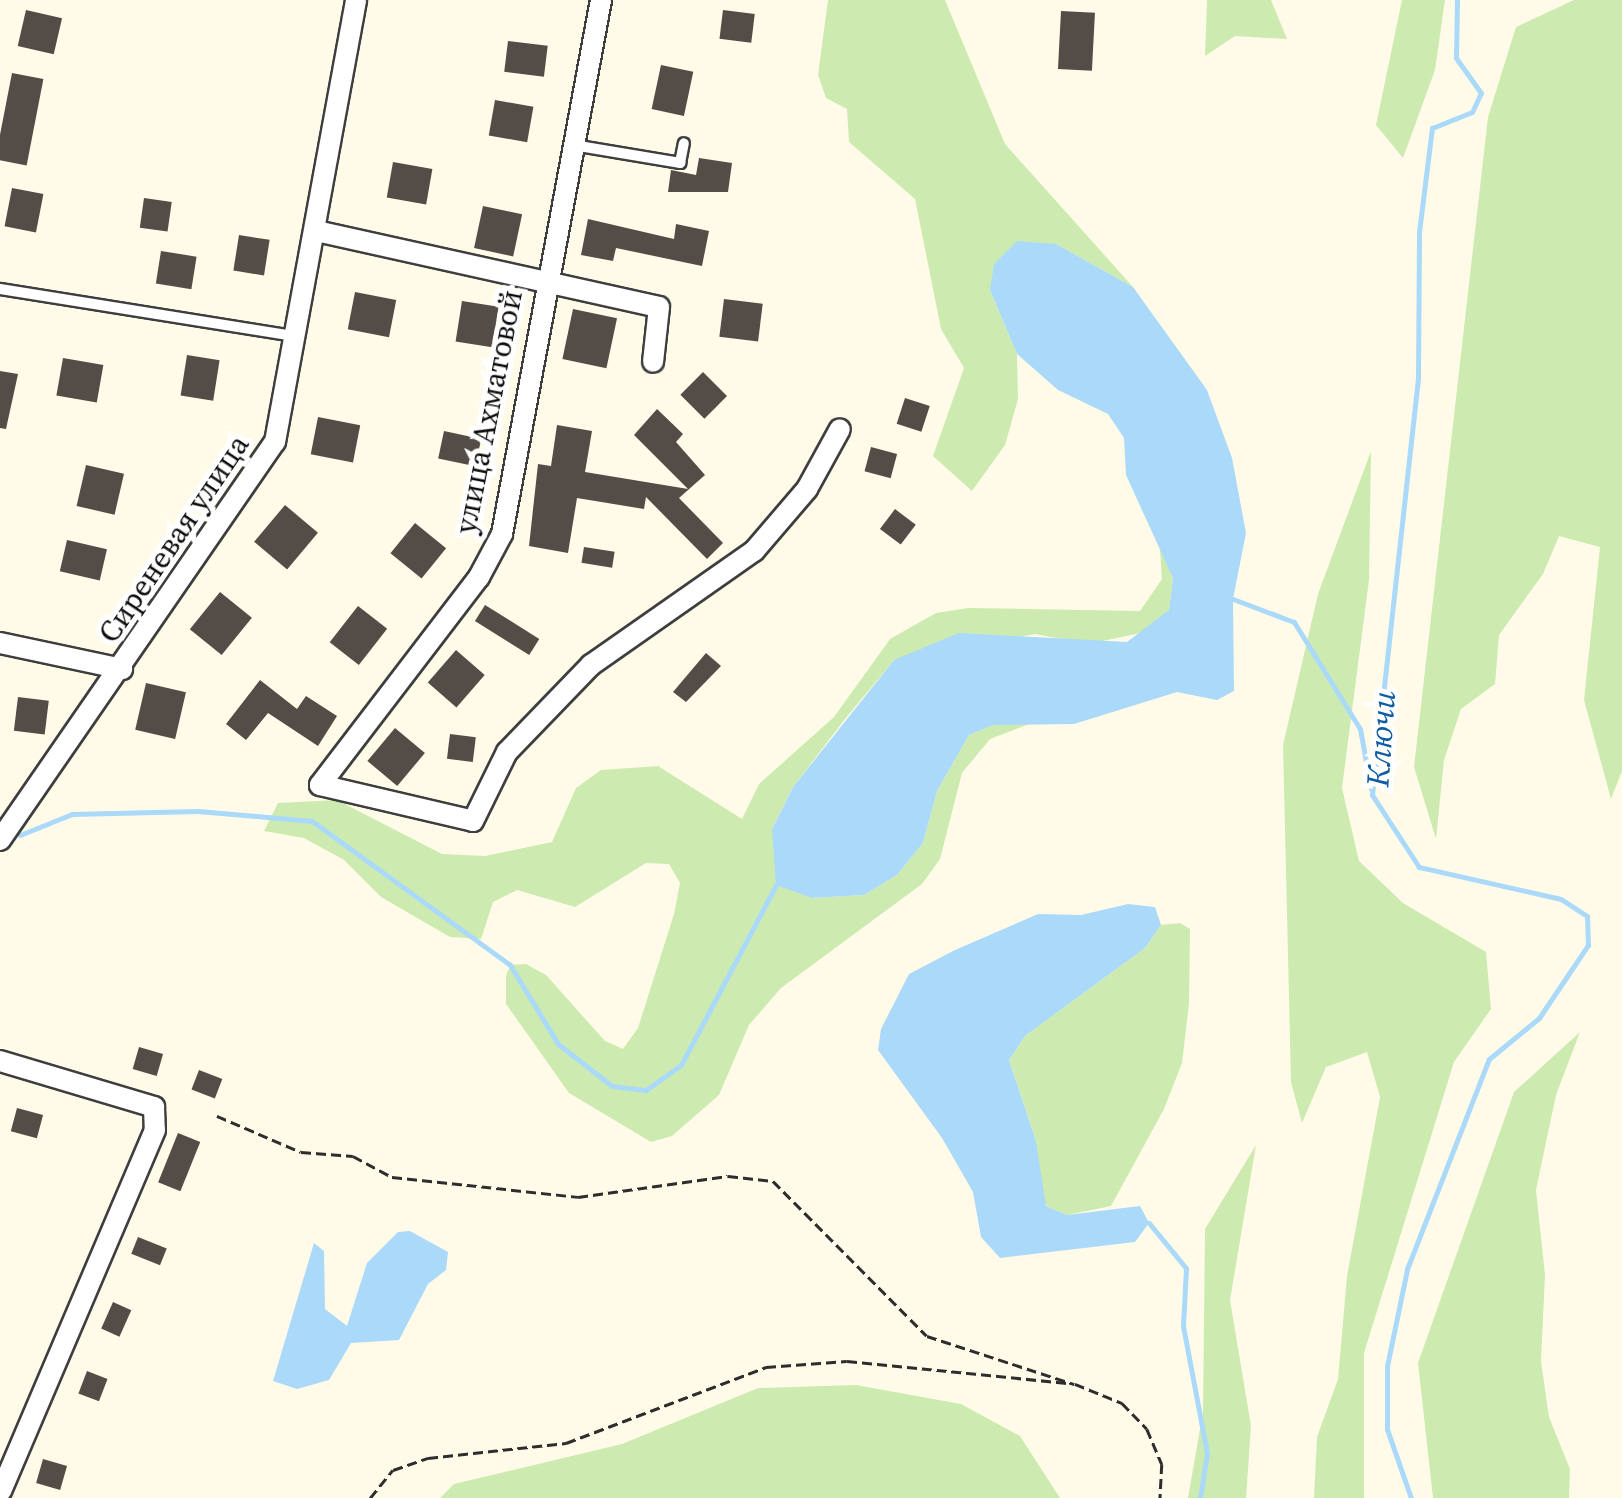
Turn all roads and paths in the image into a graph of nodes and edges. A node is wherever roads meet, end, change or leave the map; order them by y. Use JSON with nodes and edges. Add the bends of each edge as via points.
{"nodes":[{"id":1,"x":356,"y":0,"type":"edge"},
{"id":2,"x":601,"y":0,"type":"edge"},
{"id":3,"x":684,"y":143,"type":"dead end"},
{"id":4,"x":572,"y":145,"type":"junction"},
{"id":5,"x":316,"y":231,"type":"junction"},
{"id":6,"x":545,"y":281,"type":"junction"},
{"id":7,"x":0,"y":288,"type":"edge"},
{"id":8,"x":296,"y":336,"type":"junction"},
{"id":9,"x":653,"y":362,"type":"dead end"},
{"id":10,"x":840,"y":428,"type":"dead end"},
{"id":11,"x":0,"y":643,"type":"edge"},
{"id":12,"x":122,"y":670,"type":"junction"},
{"id":13,"x":0,"y":840,"type":"edge"},
{"id":14,"x":0,"y":1061,"type":"edge"},
{"id":15,"x":217,"y":1116,"type":"dead end"},
{"id":16,"x":1074,"y":1384,"type":"junction"},
{"id":17,"x":0,"y":1490,"type":"edge"},
{"id":18,"x":8,"y":1498,"type":"edge"},
{"id":19,"x":370,"y":1498,"type":"edge"},
{"id":20,"x":1160,"y":1498,"type":"edge"}],
"edges":[{"from":1,"to":5,"type":"street","name":"Сиреневая улица"},
{"from":2,"to":4,"type":"street","name":"улица Ахматовой"},
{"from":3,"to":4,"type":"lane","via":[[680,162]]},
{"from":4,"to":6,"type":"street","name":"улица Ахматовой"},
{"from":5,"to":6,"type":"street"},
{"from":5,"to":8,"type":"street","name":"Сиреневая улица"},
{"from":6,"to":9,"type":"street","via":[[659,307]]},
{"from":6,"to":10,"type":"street","name":"улица Ахматовой","via":[[502,534],[478,577],[320,785],[474,821],[507,752],[591,665],[754,551],[806,489]]},
{"from":7,"to":8,"type":"lane"},
{"from":8,"to":12,"type":"street","name":"Сиреневая улица","via":[[275,442]]},
{"from":11,"to":12,"type":"street"},
{"from":12,"to":13,"type":"street","name":"Сиреневая улица"},
{"from":14,"to":17,"type":"street","via":[[154,1107],[156,1130]]},
{"from":15,"to":16,"type":"path","via":[[301,1152],[354,1156],[392,1177],[578,1197],[728,1176],[773,1181],[927,1336]]},
{"from":16,"to":19,"type":"path","via":[[846,1360],[766,1367],[566,1443],[428,1458],[393,1470]]},
{"from":16,"to":20,"type":"path","via":[[1122,1403],[1147,1429],[1162,1464]]},
{"from":17,"to":18,"type":"street"}]}
